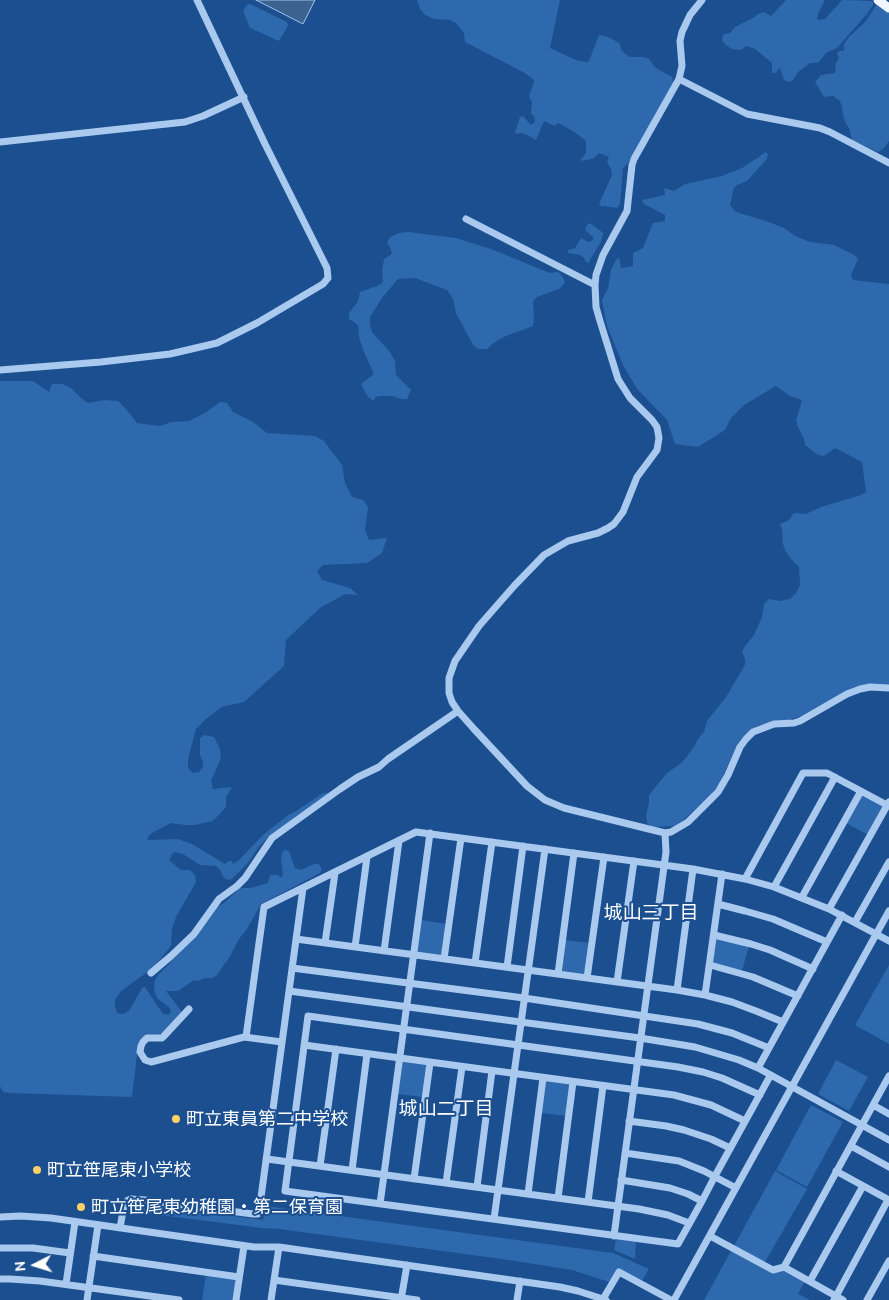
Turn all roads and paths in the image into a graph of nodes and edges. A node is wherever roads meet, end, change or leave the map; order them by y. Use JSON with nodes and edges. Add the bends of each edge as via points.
{"nodes":[{"id":1,"x":197,"y":0,"type":"edge"},
{"id":2,"x":702,"y":0,"type":"edge"},
{"id":3,"x":878,"y":0,"type":"edge"},
{"id":4,"x":889,"y":8,"type":"edge"},
{"id":5,"x":679,"y":79,"type":"junction"},
{"id":6,"x":244,"y":97,"type":"junction"},
{"id":7,"x":0,"y":142,"type":"edge"},
{"id":8,"x":889,"y":163,"type":"edge"},
{"id":9,"x":466,"y":219,"type":"dead end"},
{"id":10,"x":595,"y":285,"type":"junction"},
{"id":11,"x":0,"y":370,"type":"edge"},
{"id":12,"x":889,"y":688,"type":"edge"},
{"id":13,"x":458,"y":711,"type":"junction"},
{"id":14,"x":835,"y":777,"type":"junction"},
{"id":15,"x":861,"y":791,"type":"junction"},
{"id":16,"x":888,"y":803,"type":"edge"},
{"id":17,"x":430,"y":833,"type":"junction"},
{"id":18,"x":665,"y":833,"type":"junction"},
{"id":19,"x":461,"y":838,"type":"junction"},
{"id":20,"x":399,"y":840,"type":"junction"},
{"id":21,"x":492,"y":842,"type":"junction"},
{"id":22,"x":523,"y":846,"type":"junction"},
{"id":23,"x":545,"y":849,"type":"junction"},
{"id":24,"x":574,"y":853,"type":"junction"},
{"id":25,"x":367,"y":857,"type":"junction"},
{"id":26,"x":604,"y":857,"type":"junction"},
{"id":27,"x":634,"y":861,"type":"junction"},
{"id":28,"x":889,"y":862,"type":"edge"},
{"id":29,"x":664,"y":865,"type":"junction"},
{"id":30,"x":693,"y":869,"type":"junction"},
{"id":31,"x":335,"y":873,"type":"junction"},
{"id":32,"x":722,"y":874,"type":"junction"},
{"id":33,"x":745,"y":879,"type":"junction"},
{"id":34,"x":774,"y":887,"type":"junction"},
{"id":35,"x":303,"y":888,"type":"junction"},
{"id":36,"x":802,"y":897,"type":"junction"},
{"id":37,"x":718,"y":904,"type":"junction"},
{"id":38,"x":829,"y":909,"type":"junction"},
{"id":39,"x":889,"y":911,"type":"edge"},
{"id":40,"x":842,"y":916,"type":"junction"},
{"id":41,"x":855,"y":922,"type":"junction"},
{"id":42,"x":714,"y":934,"type":"junction"},
{"id":43,"x":876,"y":934,"type":"junction"},
{"id":44,"x":296,"y":939,"type":"junction"},
{"id":45,"x":889,"y":941,"type":"edge"},
{"id":46,"x":828,"y":942,"type":"junction"},
{"id":47,"x":325,"y":943,"type":"junction"},
{"id":48,"x":355,"y":947,"type":"junction"},
{"id":49,"x":384,"y":950,"type":"junction"},
{"id":50,"x":414,"y":954,"type":"junction"},
{"id":51,"x":444,"y":959,"type":"junction"},
{"id":52,"x":475,"y":963,"type":"junction"},
{"id":53,"x":710,"y":965,"type":"junction"},
{"id":54,"x":292,"y":968,"type":"junction"},
{"id":55,"x":506,"y":968,"type":"junction"},
{"id":56,"x":813,"y":969,"type":"junction"},
{"id":57,"x":528,"y":970,"type":"junction"},
{"id":58,"x":151,"y":973,"type":"dead end"},
{"id":59,"x":558,"y":974,"type":"junction"},
{"id":60,"x":587,"y":978,"type":"junction"},
{"id":61,"x":617,"y":982,"type":"junction"},
{"id":62,"x":409,"y":984,"type":"junction"},
{"id":63,"x":648,"y":986,"type":"junction"},
{"id":64,"x":677,"y":990,"type":"junction"},
{"id":65,"x":289,"y":991,"type":"junction"},
{"id":66,"x":706,"y":995,"type":"junction"},
{"id":67,"x":798,"y":996,"type":"junction"},
{"id":68,"x":524,"y":998,"type":"junction"},
{"id":69,"x":406,"y":1006,"type":"junction"},
{"id":70,"x":188,"y":1010,"type":"dead end"},
{"id":71,"x":644,"y":1016,"type":"junction"},
{"id":72,"x":521,"y":1022,"type":"junction"},
{"id":73,"x":783,"y":1022,"type":"junction"},
{"id":74,"x":403,"y":1029,"type":"junction"},
{"id":75,"x":246,"y":1037,"type":"junction"},
{"id":76,"x":640,"y":1038,"type":"junction"},
{"id":77,"x":282,"y":1042,"type":"junction"},
{"id":78,"x":518,"y":1044,"type":"junction"},
{"id":79,"x":304,"y":1045,"type":"junction"},
{"id":80,"x":769,"y":1048,"type":"junction"},
{"id":81,"x":336,"y":1049,"type":"junction"},
{"id":82,"x":367,"y":1054,"type":"junction"},
{"id":83,"x":399,"y":1058,"type":"junction"},
{"id":84,"x":638,"y":1061,"type":"junction"},
{"id":85,"x":430,"y":1063,"type":"junction"},
{"id":86,"x":462,"y":1067,"type":"junction"},
{"id":87,"x":758,"y":1068,"type":"junction"},
{"id":88,"x":492,"y":1071,"type":"junction"},
{"id":89,"x":514,"y":1074,"type":"junction"},
{"id":90,"x":771,"y":1075,"type":"junction"},
{"id":91,"x":544,"y":1078,"type":"junction"},
{"id":92,"x":888,"y":1079,"type":"edge"},
{"id":93,"x":573,"y":1082,"type":"junction"},
{"id":94,"x":603,"y":1086,"type":"junction"},
{"id":95,"x":792,"y":1087,"type":"junction"},
{"id":96,"x":633,"y":1090,"type":"junction"},
{"id":97,"x":760,"y":1095,"type":"junction"},
{"id":98,"x":873,"y":1105,"type":"junction"},
{"id":99,"x":889,"y":1114,"type":"edge"},
{"id":100,"x":629,"y":1121,"type":"junction"},
{"id":101,"x":746,"y":1121,"type":"junction"},
{"id":102,"x":862,"y":1125,"type":"junction"},
{"id":103,"x":889,"y":1140,"type":"edge"},
{"id":104,"x":851,"y":1146,"type":"junction"},
{"id":105,"x":730,"y":1148,"type":"junction"},
{"id":106,"x":625,"y":1153,"type":"junction"},
{"id":107,"x":266,"y":1159,"type":"junction"},
{"id":108,"x":288,"y":1162,"type":"junction"},
{"id":109,"x":320,"y":1166,"type":"junction"},
{"id":110,"x":889,"y":1167,"type":"edge"},
{"id":111,"x":352,"y":1170,"type":"junction"},
{"id":112,"x":836,"y":1171,"type":"junction"},
{"id":113,"x":384,"y":1175,"type":"junction"},
{"id":114,"x":715,"y":1176,"type":"junction"},
{"id":115,"x":414,"y":1179,"type":"junction"},
{"id":116,"x":621,"y":1180,"type":"junction"},
{"id":117,"x":446,"y":1183,"type":"junction"},
{"id":118,"x":862,"y":1186,"type":"junction"},
{"id":119,"x":477,"y":1187,"type":"junction"},
{"id":120,"x":736,"y":1188,"type":"junction"},
{"id":121,"x":498,"y":1190,"type":"junction"},
{"id":122,"x":528,"y":1194,"type":"junction"},
{"id":123,"x":558,"y":1198,"type":"junction"},
{"id":124,"x":889,"y":1200,"type":"edge"},
{"id":125,"x":702,"y":1201,"type":"junction"},
{"id":126,"x":588,"y":1202,"type":"junction"},
{"id":127,"x":380,"y":1204,"type":"junction"},
{"id":128,"x":618,"y":1206,"type":"junction"},
{"id":129,"x":0,"y":1217,"type":"edge"},
{"id":130,"x":494,"y":1219,"type":"junction"},
{"id":131,"x":75,"y":1222,"type":"junction"},
{"id":132,"x":689,"y":1223,"type":"junction"},
{"id":133,"x":98,"y":1225,"type":"junction"},
{"id":134,"x":120,"y":1228,"type":"junction"},
{"id":135,"x":614,"y":1236,"type":"junction"},
{"id":136,"x":710,"y":1236,"type":"junction"},
{"id":137,"x":244,"y":1246,"type":"junction"},
{"id":138,"x":279,"y":1247,"type":"junction"},
{"id":139,"x":0,"y":1248,"type":"edge"},
{"id":140,"x":70,"y":1253,"type":"junction"},
{"id":141,"x":93,"y":1256,"type":"junction"},
{"id":142,"x":889,"y":1261,"type":"edge"},
{"id":143,"x":406,"y":1265,"type":"junction"},
{"id":144,"x":784,"y":1267,"type":"junction"},
{"id":145,"x":239,"y":1277,"type":"junction"},
{"id":146,"x":0,"y":1280,"type":"edge"},
{"id":147,"x":274,"y":1280,"type":"junction"},
{"id":148,"x":520,"y":1281,"type":"junction"},
{"id":149,"x":810,"y":1281,"type":"junction"},
{"id":150,"x":66,"y":1284,"type":"junction"},
{"id":151,"x":89,"y":1287,"type":"junction"},
{"id":152,"x":835,"y":1298,"type":"edge"},
{"id":153,"x":401,"y":1299,"type":"edge"},
{"id":154,"x":604,"y":1299,"type":"edge"},
{"id":155,"x":87,"y":1300,"type":"edge"},
{"id":156,"x":179,"y":1300,"type":"edge"},
{"id":157,"x":236,"y":1300,"type":"edge"},
{"id":158,"x":272,"y":1300,"type":"edge"},
{"id":159,"x":417,"y":1300,"type":"edge"},
{"id":160,"x":517,"y":1300,"type":"edge"},
{"id":161,"x":673,"y":1300,"type":"edge"},
{"id":162,"x":843,"y":1300,"type":"edge"},
{"id":163,"x":867,"y":1300,"type":"edge"}],
"edges":[{"from":1,"to":6,"type":"street"},
{"from":2,"to":5,"type":"street","via":[[682,32]]},
{"from":3,"to":4,"type":"main road"},
{"from":5,"to":8,"type":"street","via":[[747,114],[820,128]]},
{"from":5,"to":10,"type":"street","via":[[634,158],[627,211],[603,255]]},
{"from":6,"to":7,"type":"street","via":[[185,122]]},
{"from":6,"to":11,"type":"street","via":[[328,278],[257,323],[217,343],[170,354]]},
{"from":9,"to":10,"type":"street"},
{"from":10,"to":13,"type":"street","via":[[596,307],[614,367],[622,387],[657,427],[657,450],[637,477],[623,512],[614,524],[544,555],[479,626],[455,662],[449,678],[449,693]]},
{"from":12,"to":18,"type":"street","via":[[860,689],[804,719],[753,732],[740,747],[718,792],[688,822]]},
{"from":13,"to":18,"type":"street","via":[[527,786],[545,800],[564,808]]},
{"from":13,"to":58,"type":"street","via":[[379,767],[340,788],[272,838],[238,886],[219,899],[194,934]]},
{"from":14,"to":15,"type":"street"},
{"from":14,"to":33,"type":"street","via":[[827,773],[803,774]]},
{"from":14,"to":34,"type":"street"},
{"from":15,"to":16,"type":"street"},
{"from":15,"to":36,"type":"street"},
{"from":16,"to":38,"type":"street"},
{"from":17,"to":19,"type":"street"},
{"from":17,"to":20,"type":"street","via":[[416,832]]},
{"from":17,"to":50,"type":"street"},
{"from":18,"to":29,"type":"street"},
{"from":19,"to":21,"type":"street"},
{"from":19,"to":51,"type":"street"},
{"from":20,"to":25,"type":"street"},
{"from":20,"to":49,"type":"street"},
{"from":21,"to":22,"type":"street"},
{"from":21,"to":52,"type":"street"},
{"from":22,"to":23,"type":"street"},
{"from":22,"to":55,"type":"street"},
{"from":23,"to":24,"type":"street"},
{"from":23,"to":57,"type":"street"},
{"from":24,"to":26,"type":"street"},
{"from":24,"to":59,"type":"street"},
{"from":25,"to":31,"type":"street"},
{"from":25,"to":48,"type":"street"},
{"from":26,"to":27,"type":"street"},
{"from":26,"to":60,"type":"street"},
{"from":27,"to":29,"type":"street"},
{"from":27,"to":61,"type":"street"},
{"from":28,"to":41,"type":"street"},
{"from":29,"to":30,"type":"street"},
{"from":29,"to":63,"type":"street"},
{"from":30,"to":32,"type":"street"},
{"from":30,"to":64,"type":"street"},
{"from":31,"to":35,"type":"street"},
{"from":31,"to":47,"type":"street"},
{"from":32,"to":33,"type":"street"},
{"from":32,"to":37,"type":"street"},
{"from":33,"to":34,"type":"street"},
{"from":34,"to":36,"type":"street"},
{"from":35,"to":44,"type":"street"},
{"from":35,"to":75,"type":"street","via":[[264,907]]},
{"from":36,"to":38,"type":"street"},
{"from":37,"to":42,"type":"street"},
{"from":37,"to":46,"type":"street","via":[[773,919]]},
{"from":38,"to":40,"type":"street"},
{"from":39,"to":43,"type":"street"},
{"from":40,"to":41,"type":"street"},
{"from":40,"to":46,"type":"street"},
{"from":41,"to":43,"type":"street"},
{"from":42,"to":53,"type":"street"},
{"from":42,"to":56,"type":"street","via":[[770,950]]},
{"from":43,"to":45,"type":"street"},
{"from":43,"to":95,"type":"street"},
{"from":44,"to":47,"type":"street"},
{"from":44,"to":54,"type":"street"},
{"from":46,"to":56,"type":"street"},
{"from":47,"to":48,"type":"street"},
{"from":48,"to":49,"type":"street"},
{"from":49,"to":50,"type":"street"},
{"from":50,"to":51,"type":"street"},
{"from":50,"to":62,"type":"street"},
{"from":51,"to":52,"type":"street"},
{"from":52,"to":55,"type":"street"},
{"from":53,"to":66,"type":"street"},
{"from":53,"to":67,"type":"street","via":[[753,977]]},
{"from":54,"to":62,"type":"street"},
{"from":54,"to":65,"type":"street"},
{"from":55,"to":57,"type":"street"},
{"from":56,"to":67,"type":"street"},
{"from":57,"to":59,"type":"street"},
{"from":57,"to":68,"type":"street"},
{"from":59,"to":60,"type":"street"},
{"from":60,"to":61,"type":"street"},
{"from":61,"to":63,"type":"street"},
{"from":62,"to":68,"type":"street"},
{"from":62,"to":69,"type":"street"},
{"from":63,"to":64,"type":"street"},
{"from":63,"to":71,"type":"street"},
{"from":64,"to":66,"type":"street"},
{"from":65,"to":69,"type":"street"},
{"from":65,"to":77,"type":"street"},
{"from":66,"to":73,"type":"street"},
{"from":67,"to":73,"type":"street"},
{"from":68,"to":71,"type":"street"},
{"from":68,"to":72,"type":"street"},
{"from":69,"to":72,"type":"street"},
{"from":69,"to":74,"type":"street"},
{"from":70,"to":75,"type":"street","via":[[162,1038],[149,1038],[143,1042],[140,1052],[145,1060],[155,1062]]},
{"from":71,"to":76,"type":"street"},
{"from":71,"to":80,"type":"street","via":[[704,1025]]},
{"from":72,"to":76,"type":"street"},
{"from":72,"to":78,"type":"street"},
{"from":73,"to":80,"type":"street"},
{"from":74,"to":78,"type":"street"},
{"from":74,"to":79,"type":"street","via":[[308,1016]]},
{"from":74,"to":83,"type":"street"},
{"from":75,"to":77,"type":"street"},
{"from":76,"to":84,"type":"street"},
{"from":76,"to":87,"type":"street","via":[[695,1047]]},
{"from":77,"to":107,"type":"street"},
{"from":78,"to":84,"type":"street"},
{"from":78,"to":89,"type":"street"},
{"from":79,"to":81,"type":"street"},
{"from":79,"to":108,"type":"street"},
{"from":80,"to":87,"type":"street"},
{"from":81,"to":82,"type":"street"},
{"from":81,"to":109,"type":"street"},
{"from":82,"to":83,"type":"street"},
{"from":82,"to":111,"type":"street"},
{"from":83,"to":85,"type":"street"},
{"from":83,"to":113,"type":"street"},
{"from":84,"to":96,"type":"street"},
{"from":84,"to":97,"type":"street","via":[[703,1072]]},
{"from":85,"to":86,"type":"street"},
{"from":85,"to":115,"type":"street"},
{"from":86,"to":88,"type":"street"},
{"from":86,"to":117,"type":"street"},
{"from":87,"to":90,"type":"street"},
{"from":88,"to":89,"type":"street"},
{"from":88,"to":119,"type":"street"},
{"from":89,"to":91,"type":"street"},
{"from":89,"to":121,"type":"street"},
{"from":90,"to":95,"type":"street"},
{"from":90,"to":97,"type":"street"},
{"from":91,"to":93,"type":"street"},
{"from":91,"to":122,"type":"street"},
{"from":92,"to":98,"type":"street"},
{"from":93,"to":94,"type":"street"},
{"from":93,"to":123,"type":"street"},
{"from":94,"to":96,"type":"street"},
{"from":94,"to":126,"type":"street"},
{"from":95,"to":102,"type":"street"},
{"from":95,"to":120,"type":"street"},
{"from":96,"to":100,"type":"street"},
{"from":96,"to":101,"type":"street","via":[[691,1099]]},
{"from":97,"to":101,"type":"street"},
{"from":98,"to":99,"type":"street"},
{"from":98,"to":102,"type":"street"},
{"from":100,"to":105,"type":"street","via":[[684,1130]]},
{"from":100,"to":106,"type":"street"},
{"from":101,"to":105,"type":"street"},
{"from":102,"to":103,"type":"street"},
{"from":102,"to":104,"type":"street"},
{"from":104,"to":110,"type":"street"},
{"from":104,"to":112,"type":"street"},
{"from":105,"to":114,"type":"street"},
{"from":106,"to":114,"type":"street","via":[[679,1161]]},
{"from":106,"to":116,"type":"street"},
{"from":107,"to":108,"type":"street"},
{"from":107,"to":134,"type":"street","via":[[258,1214],[131,1199],[124,1205]]},
{"from":108,"to":109,"type":"street"},
{"from":108,"to":127,"type":"street","via":[[285,1190]]},
{"from":109,"to":111,"type":"street"},
{"from":111,"to":113,"type":"street"},
{"from":112,"to":118,"type":"street"},
{"from":112,"to":144,"type":"street"},
{"from":113,"to":115,"type":"street"},
{"from":113,"to":127,"type":"street"},
{"from":114,"to":120,"type":"street"},
{"from":114,"to":125,"type":"street"},
{"from":115,"to":117,"type":"street"},
{"from":116,"to":125,"type":"street","via":[[670,1188]]},
{"from":116,"to":128,"type":"street"},
{"from":117,"to":119,"type":"street"},
{"from":118,"to":124,"type":"street"},
{"from":118,"to":149,"type":"street"},
{"from":119,"to":121,"type":"street"},
{"from":120,"to":136,"type":"street"},
{"from":121,"to":122,"type":"street"},
{"from":121,"to":130,"type":"street"},
{"from":122,"to":123,"type":"street"},
{"from":123,"to":126,"type":"street"},
{"from":124,"to":152,"type":"street"},
{"from":125,"to":132,"type":"street"},
{"from":126,"to":128,"type":"street"},
{"from":127,"to":130,"type":"street"},
{"from":128,"to":132,"type":"street","via":[[668,1215]]},
{"from":128,"to":135,"type":"street"},
{"from":129,"to":131,"type":"street","via":[[29,1216]]},
{"from":130,"to":135,"type":"street"},
{"from":131,"to":133,"type":"street"},
{"from":131,"to":140,"type":"street"},
{"from":132,"to":135,"type":"street","via":[[678,1244]]},
{"from":133,"to":134,"type":"street"},
{"from":133,"to":141,"type":"street"},
{"from":134,"to":137,"type":"street"},
{"from":136,"to":144,"type":"street","via":[[773,1270]]},
{"from":136,"to":161,"type":"street"},
{"from":137,"to":138,"type":"street"},
{"from":137,"to":145,"type":"street"},
{"from":138,"to":143,"type":"street"},
{"from":138,"to":147,"type":"street"},
{"from":139,"to":140,"type":"street"},
{"from":140,"to":150,"type":"street"},
{"from":141,"to":145,"type":"street"},
{"from":141,"to":151,"type":"street"},
{"from":142,"to":163,"type":"street"},
{"from":143,"to":148,"type":"street"},
{"from":143,"to":153,"type":"street"},
{"from":144,"to":149,"type":"street"},
{"from":145,"to":157,"type":"street"},
{"from":146,"to":150,"type":"street","via":[[28,1279]]},
{"from":147,"to":153,"type":"street"},
{"from":147,"to":158,"type":"street"},
{"from":148,"to":154,"type":"street","via":[[560,1287]]},
{"from":148,"to":160,"type":"street"},
{"from":149,"to":152,"type":"street"},
{"from":150,"to":151,"type":"street"},
{"from":151,"to":155,"type":"street"},
{"from":151,"to":156,"type":"street"},
{"from":152,"to":162,"type":"street"},
{"from":153,"to":159,"type":"street"},
{"from":154,"to":161,"type":"street","via":[[619,1272]]}]}
